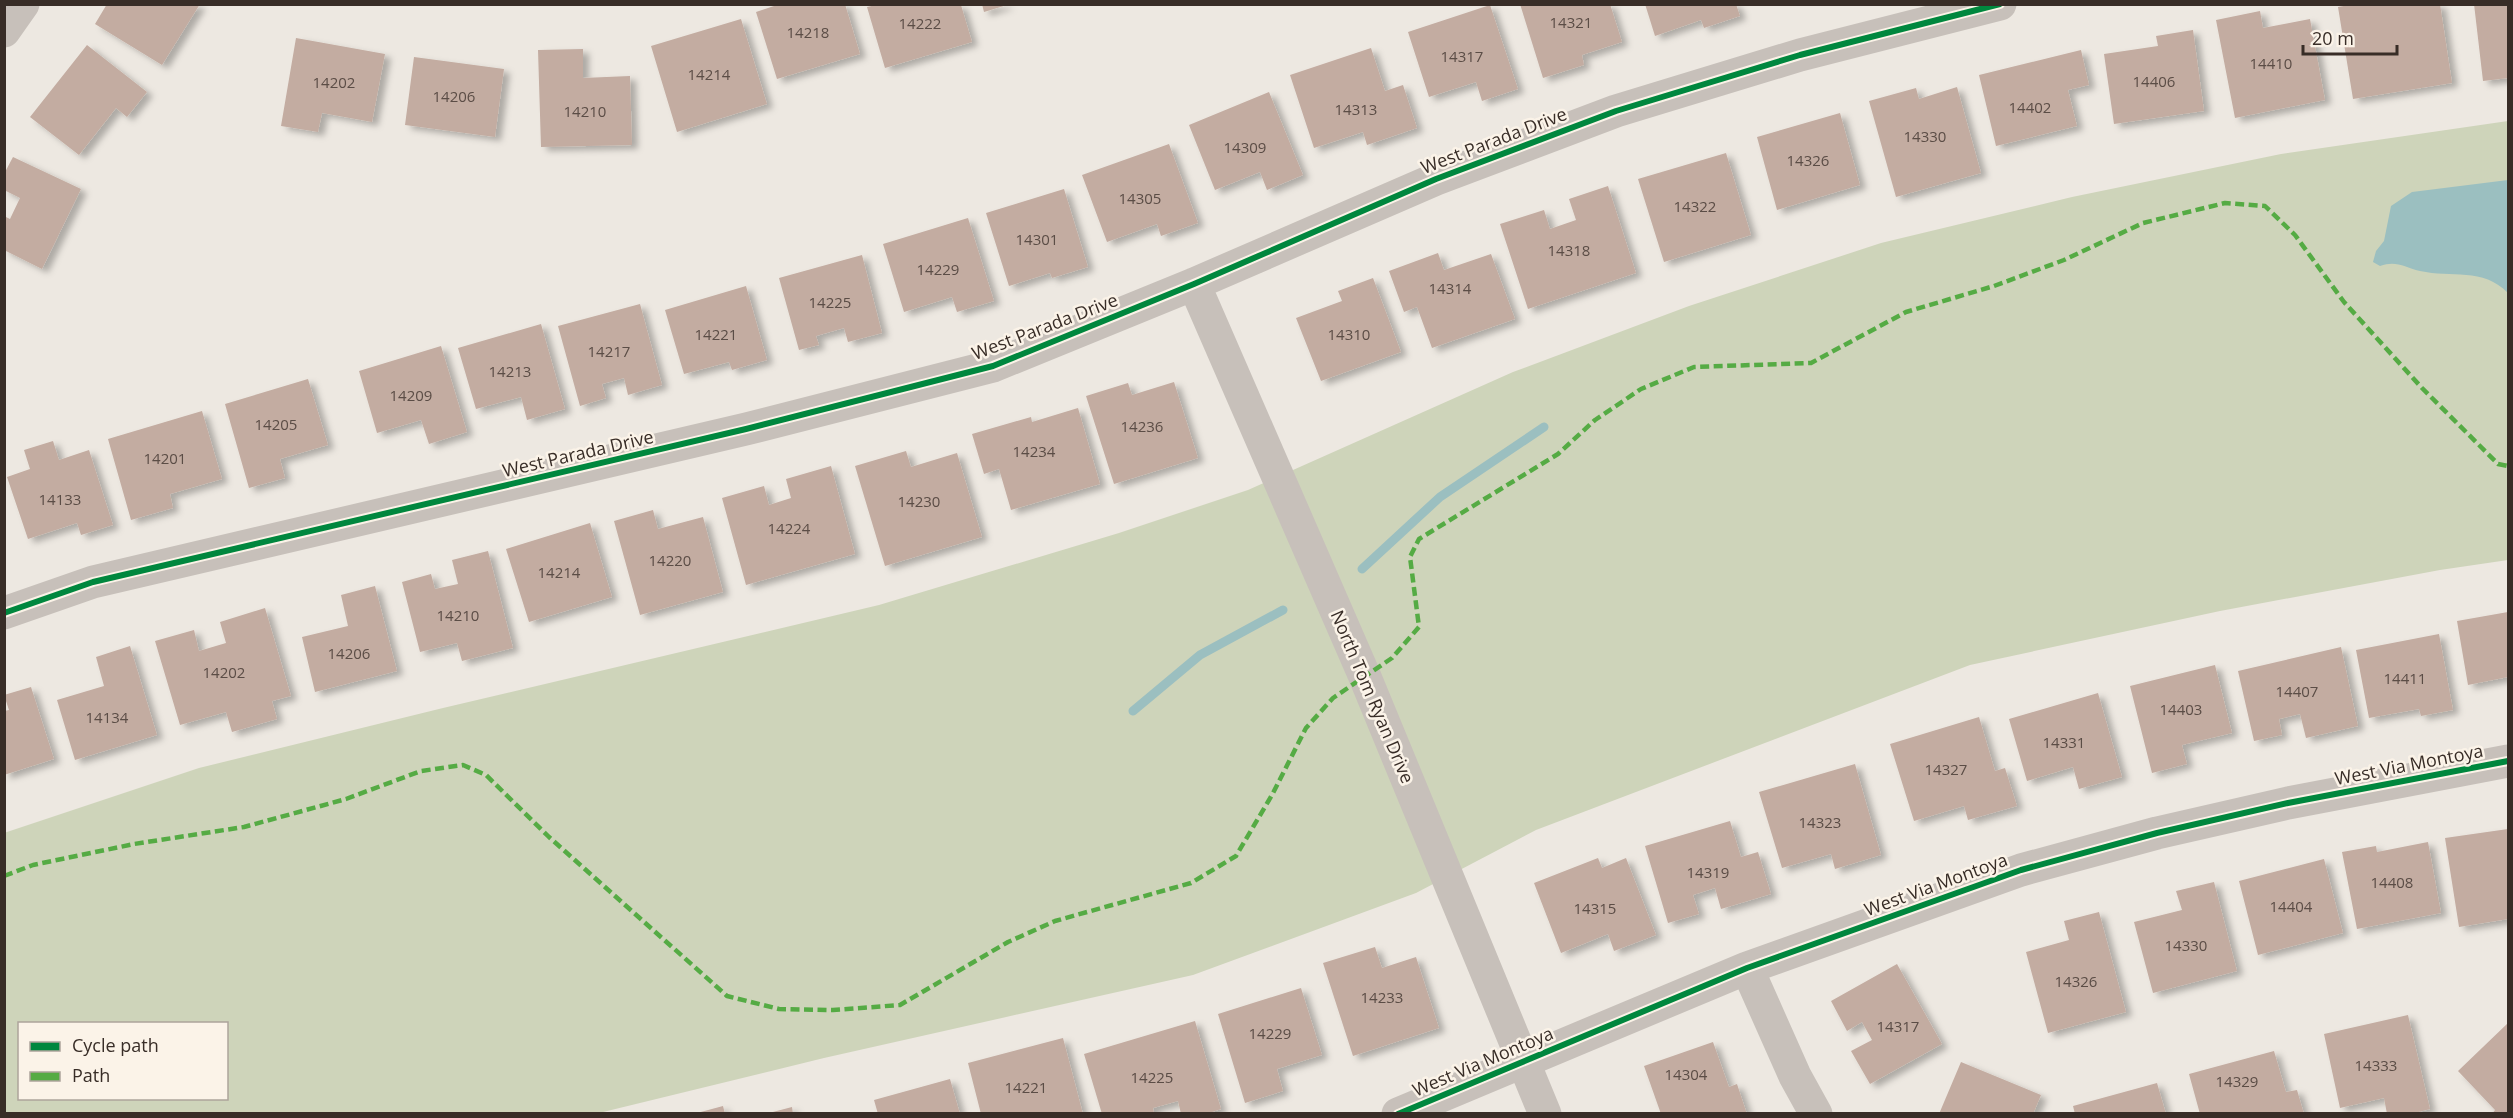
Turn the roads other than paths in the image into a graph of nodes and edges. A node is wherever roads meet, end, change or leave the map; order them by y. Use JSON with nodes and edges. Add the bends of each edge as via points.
{"nodes":[{"id":1,"x":23,"y":4,"type":"edge"},
{"id":2,"x":2000,"y":4,"type":"edge"},
{"id":3,"x":4,"y":31,"type":"edge"},
{"id":4,"x":1194,"y":284,"type":"junction"},
{"id":5,"x":4,"y":613,"type":"edge"},
{"id":6,"x":2508,"y":761,"type":"edge"},
{"id":7,"x":1747,"y":968,"type":"junction"},
{"id":8,"x":1523,"y":1061,"type":"junction"},
{"id":9,"x":1398,"y":1113,"type":"edge"},
{"id":10,"x":1545,"y":1113,"type":"edge"},
{"id":11,"x":1816,"y":1113,"type":"edge"}],
"edges":[{"from":1,"to":3,"type":"street"},
{"from":2,"to":4,"type":"street","name":"West Parada Drive","via":[[1800,55],[1616,111],[1436,179]]},
{"from":4,"to":5,"type":"street","name":"West Parada Drive","via":[[993,366],[722,435],[93,582]]},
{"from":4,"to":8,"type":"street","name":"North Tom Ryan Drive","via":[[1365,677]]},
{"from":6,"to":7,"type":"street","name":"West Via Montoya","via":[[2331,794],[2157,833],[2021,870]]},
{"from":7,"to":8,"type":"street","name":"West Via Montoya"},
{"from":7,"to":11,"type":"street","via":[[1795,1076]]},
{"from":8,"to":9,"type":"street","name":"West Via Montoya"},
{"from":8,"to":10,"type":"street","name":"North Tom Ryan Drive"}]}
